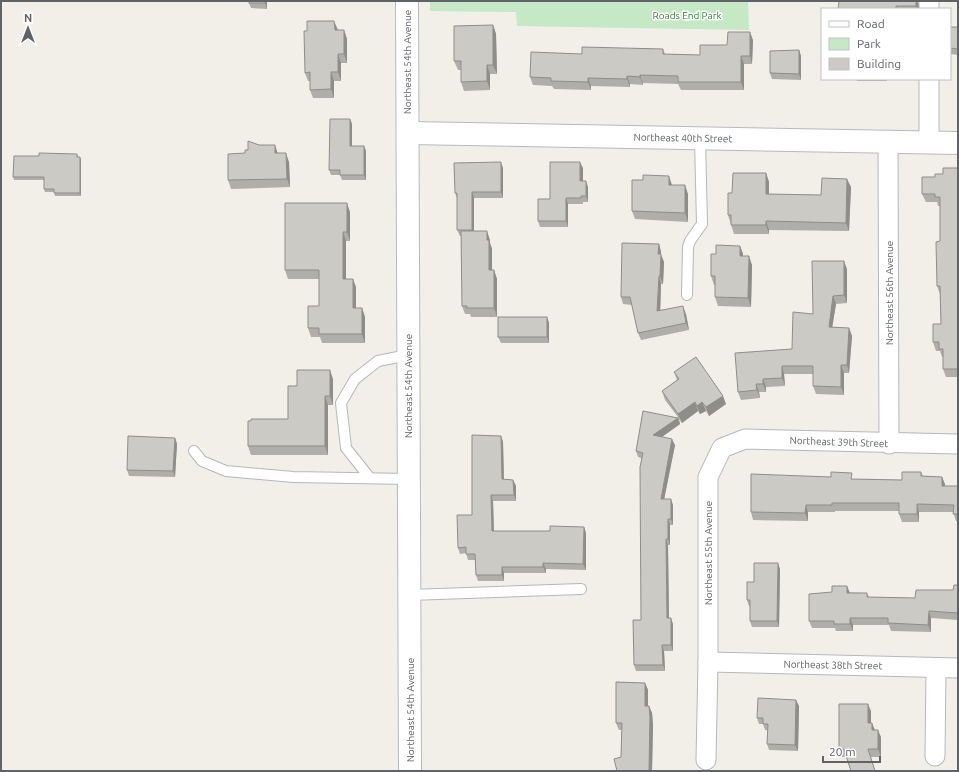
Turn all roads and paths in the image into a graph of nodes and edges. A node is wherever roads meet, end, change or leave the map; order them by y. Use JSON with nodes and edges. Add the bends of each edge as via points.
{"nodes":[{"id":1,"x":407,"y":1,"type":"edge"},
{"id":2,"x":930,"y":80,"type":"edge"},
{"id":3,"x":408,"y":133,"type":"junction"},
{"id":4,"x":700,"y":139,"type":"junction"},
{"id":5,"x":888,"y":142,"type":"junction"},
{"id":6,"x":930,"y":142,"type":"junction"},
{"id":7,"x":958,"y":143,"type":"edge"},
{"id":8,"x":688,"y":295,"type":"dead end"},
{"id":9,"x":408,"y":355,"type":"junction"},
{"id":10,"x":889,"y":444,"type":"junction"},
{"id":11,"x":958,"y":444,"type":"edge"},
{"id":12,"x":722,"y":448,"type":"joint"},
{"id":13,"x":194,"y":451,"type":"dead end"},
{"id":14,"x":370,"y":478,"type":"junction"},
{"id":15,"x":409,"y":479,"type":"junction"},
{"id":16,"x":581,"y":589,"type":"dead end"},
{"id":17,"x":409,"y":595,"type":"junction"},
{"id":18,"x":708,"y":662,"type":"junction"},
{"id":19,"x":936,"y":668,"type":"junction"},
{"id":20,"x":958,"y":668,"type":"edge"},
{"id":21,"x":935,"y":756,"type":"dead end"},
{"id":22,"x":706,"y":760,"type":"dead end"},
{"id":23,"x":410,"y":771,"type":"edge"}],
"edges":[{"from":1,"to":3,"type":"street","name":"Northeast 54th Avenue"},
{"from":2,"to":6,"type":"street"},
{"from":3,"to":4,"type":"street","name":"Northeast 40th Street"},
{"from":3,"to":9,"type":"street","name":"Northeast 54th Avenue"},
{"from":4,"to":5,"type":"street","name":"Northeast 40th Street"},
{"from":4,"to":8,"type":"lane","via":[[702,224],[688,247]]},
{"from":5,"to":6,"type":"street","name":"Northeast 40th Street"},
{"from":5,"to":10,"type":"street","name":"Northeast 56th Avenue"},
{"from":6,"to":7,"type":"street","name":"Northeast 40th Street"},
{"from":9,"to":14,"type":"lane","via":[[378,361],[355,379],[341,403],[346,448]]},
{"from":9,"to":15,"type":"street","name":"Northeast 54th Avenue"},
{"from":10,"to":11,"type":"street","name":"Northeast 39th Street"},
{"from":10,"to":12,"type":"street","name":"Northeast 39th Street","via":[[745,440]]},
{"from":12,"to":18,"type":"street","name":"Northeast 55th Avenue","via":[[708,476]]},
{"from":13,"to":14,"type":"lane","via":[[202,461],[226,471],[293,477]]},
{"from":14,"to":15,"type":"lane"},
{"from":15,"to":17,"type":"street","name":"Northeast 54th Avenue"},
{"from":16,"to":17,"type":"lane"},
{"from":17,"to":23,"type":"street","name":"Northeast 54th Avenue"},
{"from":18,"to":19,"type":"street","name":"Northeast 38th Street"},
{"from":18,"to":22,"type":"street","name":"Northeast 55th Avenue"},
{"from":19,"to":20,"type":"street","name":"Northeast 38th Street"},
{"from":19,"to":21,"type":"street"}]}
